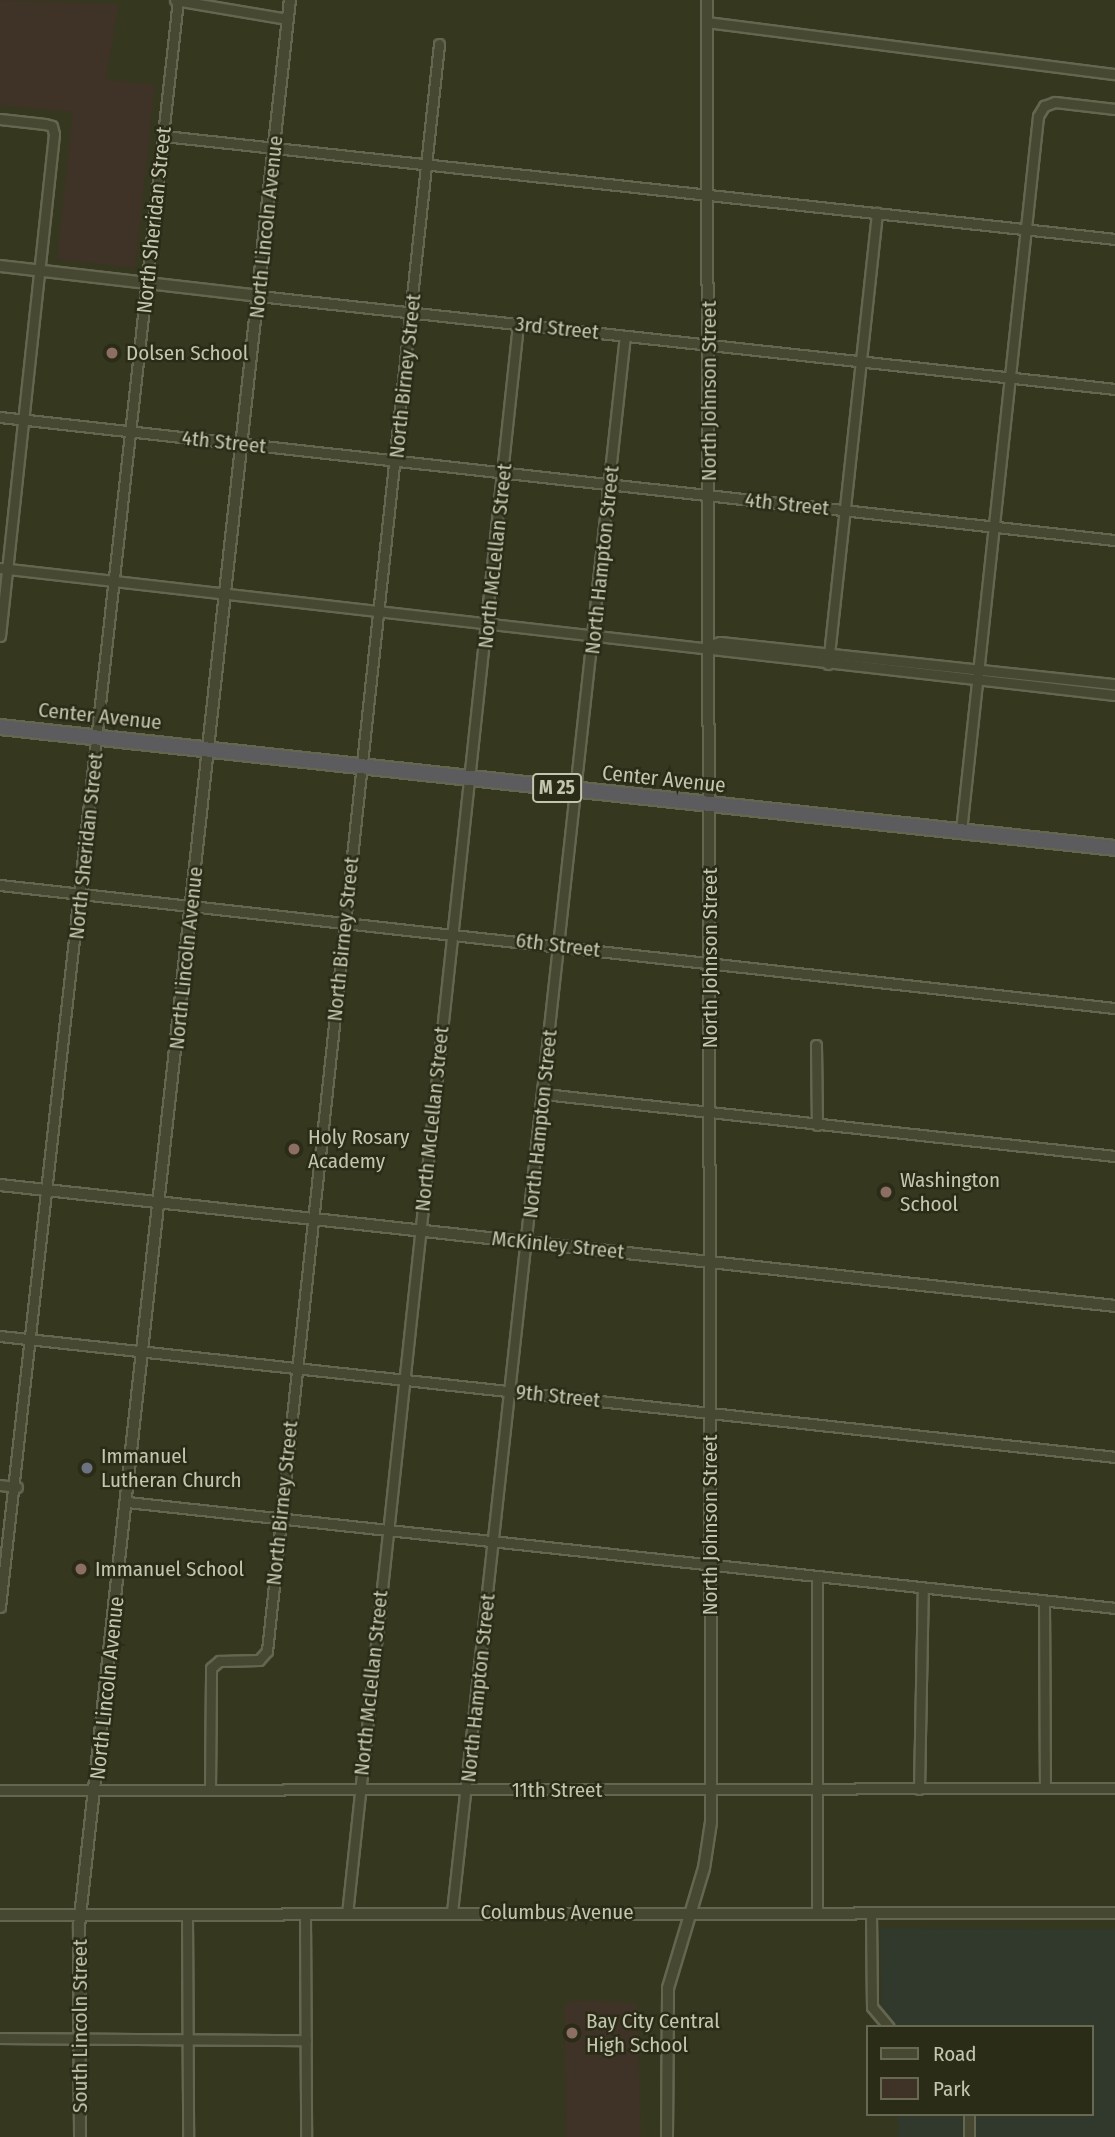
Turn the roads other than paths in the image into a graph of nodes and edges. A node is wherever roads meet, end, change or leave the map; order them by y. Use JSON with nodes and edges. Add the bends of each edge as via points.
{"nodes":[{"id":1,"x":177,"y":0,"type":"edge"},
{"id":2,"x":289,"y":0,"type":"edge"},
{"id":3,"x":707,"y":0,"type":"edge"},
{"id":4,"x":287,"y":19,"type":"junction"},
{"id":5,"x":707,"y":22,"type":"junction"},
{"id":6,"x":439,"y":44,"type":"dead end"},
{"id":7,"x":1115,"y":74,"type":"edge"},
{"id":8,"x":1115,"y":109,"type":"edge"},
{"id":9,"x":0,"y":119,"type":"edge"},
{"id":10,"x":164,"y":136,"type":"junction"},
{"id":11,"x":273,"y":147,"type":"junction"},
{"id":12,"x":427,"y":164,"type":"junction"},
{"id":13,"x":709,"y":195,"type":"junction"},
{"id":14,"x":877,"y":213,"type":"junction"},
{"id":15,"x":1025,"y":230,"type":"junction"},
{"id":16,"x":1115,"y":239,"type":"edge"},
{"id":17,"x":0,"y":266,"type":"edge"},
{"id":18,"x":40,"y":270,"type":"junction"},
{"id":19,"x":147,"y":284,"type":"junction"},
{"id":20,"x":259,"y":296,"type":"junction"},
{"id":21,"x":411,"y":312,"type":"junction"},
{"id":22,"x":518,"y":324,"type":"junction"},
{"id":23,"x":625,"y":336,"type":"junction"},
{"id":24,"x":709,"y":345,"type":"junction"},
{"id":25,"x":862,"y":362,"type":"junction"},
{"id":26,"x":1010,"y":378,"type":"junction"},
{"id":27,"x":1115,"y":389,"type":"edge"},
{"id":28,"x":0,"y":417,"type":"edge"},
{"id":29,"x":24,"y":420,"type":"junction"},
{"id":30,"x":130,"y":432,"type":"junction"},
{"id":31,"x":242,"y":443,"type":"junction"},
{"id":32,"x":396,"y":462,"type":"junction"},
{"id":33,"x":504,"y":474,"type":"junction"},
{"id":34,"x":610,"y":485,"type":"junction"},
{"id":35,"x":709,"y":496,"type":"junction"},
{"id":36,"x":845,"y":511,"type":"junction"},
{"id":37,"x":995,"y":527,"type":"junction"},
{"id":38,"x":1115,"y":540,"type":"edge"},
{"id":39,"x":4,"y":568,"type":"edge"},
{"id":40,"x":114,"y":580,"type":"junction"},
{"id":41,"x":225,"y":592,"type":"junction"},
{"id":42,"x":379,"y":610,"type":"junction"},
{"id":43,"x":488,"y":622,"type":"junction"},
{"id":44,"x":594,"y":634,"type":"junction"},
{"id":45,"x":0,"y":636,"type":"edge"},
{"id":46,"x":707,"y":646,"type":"junction"},
{"id":47,"x":829,"y":654,"type":"junction"},
{"id":48,"x":828,"y":664,"type":"junction"},
{"id":49,"x":978,"y":669,"type":"junction"},
{"id":50,"x":976,"y":680,"type":"junction"},
{"id":51,"x":1115,"y":684,"type":"edge"},
{"id":52,"x":1115,"y":695,"type":"edge"},
{"id":53,"x":0,"y":727,"type":"edge"},
{"id":54,"x":98,"y":738,"type":"junction"},
{"id":55,"x":209,"y":748,"type":"junction"},
{"id":56,"x":363,"y":766,"type":"junction"},
{"id":57,"x":470,"y":778,"type":"junction"},
{"id":58,"x":578,"y":790,"type":"junction"},
{"id":59,"x":709,"y":805,"type":"junction"},
{"id":60,"x":961,"y":831,"type":"junction"},
{"id":61,"x":1115,"y":848,"type":"edge"},
{"id":62,"x":0,"y":885,"type":"edge"},
{"id":63,"x":80,"y":893,"type":"junction"},
{"id":64,"x":191,"y":906,"type":"junction"},
{"id":65,"x":345,"y":922,"type":"junction"},
{"id":66,"x":453,"y":934,"type":"junction"},
{"id":67,"x":560,"y":945,"type":"junction"},
{"id":68,"x":709,"y":964,"type":"junction"},
{"id":69,"x":1115,"y":1008,"type":"edge"},
{"id":70,"x":816,"y":1045,"type":"dead end"},
{"id":71,"x":544,"y":1094,"type":"junction"},
{"id":72,"x":710,"y":1114,"type":"junction"},
{"id":73,"x":817,"y":1125,"type":"junction"},
{"id":74,"x":1115,"y":1156,"type":"edge"},
{"id":75,"x":0,"y":1185,"type":"edge"},
{"id":76,"x":49,"y":1190,"type":"junction"},
{"id":77,"x":160,"y":1203,"type":"junction"},
{"id":78,"x":313,"y":1218,"type":"junction"},
{"id":79,"x":421,"y":1231,"type":"junction"},
{"id":80,"x":527,"y":1242,"type":"junction"},
{"id":81,"x":709,"y":1261,"type":"junction"},
{"id":82,"x":1115,"y":1306,"type":"edge"},
{"id":83,"x":0,"y":1336,"type":"edge"},
{"id":84,"x":32,"y":1339,"type":"junction"},
{"id":85,"x":144,"y":1351,"type":"junction"},
{"id":86,"x":297,"y":1367,"type":"junction"},
{"id":87,"x":403,"y":1378,"type":"junction"},
{"id":88,"x":511,"y":1391,"type":"junction"},
{"id":89,"x":709,"y":1412,"type":"junction"},
{"id":90,"x":1115,"y":1457,"type":"edge"},
{"id":91,"x":0,"y":1485,"type":"edge"},
{"id":92,"x":17,"y":1487,"type":"junction"},
{"id":93,"x":127,"y":1502,"type":"junction"},
{"id":94,"x":280,"y":1518,"type":"junction"},
{"id":95,"x":386,"y":1531,"type":"junction"},
{"id":96,"x":494,"y":1542,"type":"junction"},
{"id":97,"x":710,"y":1565,"type":"junction"},
{"id":98,"x":817,"y":1577,"type":"junction"},
{"id":99,"x":923,"y":1589,"type":"junction"},
{"id":100,"x":1044,"y":1601,"type":"junction"},
{"id":101,"x":0,"y":1607,"type":"edge"},
{"id":102,"x":1115,"y":1608,"type":"edge"},
{"id":103,"x":1045,"y":1788,"type":"junction"},
{"id":104,"x":1115,"y":1788,"type":"edge"},
{"id":105,"x":360,"y":1789,"type":"junction"},
{"id":106,"x":817,"y":1789,"type":"junction"},
{"id":107,"x":919,"y":1789,"type":"junction"},
{"id":108,"x":0,"y":1790,"type":"edge"},
{"id":109,"x":96,"y":1790,"type":"junction"},
{"id":110,"x":209,"y":1790,"type":"junction"},
{"id":111,"x":467,"y":1790,"type":"junction"},
{"id":112,"x":710,"y":1790,"type":"junction"},
{"id":113,"x":452,"y":1912,"type":"junction"},
{"id":114,"x":690,"y":1913,"type":"junction"},
{"id":115,"x":817,"y":1913,"type":"junction"},
{"id":116,"x":871,"y":1913,"type":"junction"},
{"id":117,"x":1115,"y":1913,"type":"edge"},
{"id":118,"x":187,"y":1914,"type":"junction"},
{"id":119,"x":305,"y":1914,"type":"junction"},
{"id":120,"x":347,"y":1914,"type":"junction"},
{"id":121,"x":0,"y":1915,"type":"edge"},
{"id":122,"x":82,"y":1915,"type":"junction"},
{"id":123,"x":887,"y":2025,"type":"edge"},
{"id":124,"x":0,"y":2038,"type":"edge"},
{"id":125,"x":79,"y":2039,"type":"junction"},
{"id":126,"x":187,"y":2039,"type":"junction"},
{"id":127,"x":306,"y":2040,"type":"junction"},
{"id":128,"x":969,"y":2116,"type":"edge"},
{"id":129,"x":80,"y":2137,"type":"edge"},
{"id":130,"x":188,"y":2137,"type":"edge"},
{"id":131,"x":306,"y":2137,"type":"edge"},
{"id":132,"x":667,"y":2137,"type":"edge"},
{"id":133,"x":970,"y":2137,"type":"edge"}],
"edges":[{"from":1,"to":4,"type":"street"},
{"from":1,"to":10,"type":"street","name":"North Sheridan Street"},
{"from":2,"to":4,"type":"street","name":"North Lincoln Avenue"},
{"from":3,"to":5,"type":"street","name":"North Johnson Street"},
{"from":4,"to":11,"type":"street","name":"North Lincoln Avenue"},
{"from":5,"to":7,"type":"street"},
{"from":5,"to":13,"type":"street","name":"North Johnson Street"},
{"from":6,"to":12,"type":"street","name":"North Birney Street"},
{"from":8,"to":15,"type":"street","via":[[1055,102],[1044,106],[1038,116]]},
{"from":9,"to":18,"type":"street","via":[[52,126]]},
{"from":10,"to":11,"type":"street"},
{"from":10,"to":19,"type":"street","name":"North Sheridan Street"},
{"from":11,"to":12,"type":"street"},
{"from":11,"to":20,"type":"street","name":"North Lincoln Avenue"},
{"from":12,"to":13,"type":"street"},
{"from":12,"to":21,"type":"street","name":"North Birney Street"},
{"from":13,"to":14,"type":"street"},
{"from":13,"to":24,"type":"street","name":"North Johnson Street"},
{"from":14,"to":15,"type":"street"},
{"from":14,"to":25,"type":"street"},
{"from":15,"to":16,"type":"street"},
{"from":15,"to":26,"type":"street"},
{"from":17,"to":18,"type":"street","name":"3rd Street"},
{"from":18,"to":19,"type":"street","name":"3rd Street"},
{"from":18,"to":29,"type":"street"},
{"from":19,"to":20,"type":"street","name":"3rd Street"},
{"from":19,"to":30,"type":"street","name":"North Sheridan Street"},
{"from":20,"to":21,"type":"street","name":"3rd Street"},
{"from":20,"to":31,"type":"street","name":"North Lincoln Avenue"},
{"from":21,"to":22,"type":"street","name":"3rd Street"},
{"from":21,"to":32,"type":"street","name":"North Birney Street"},
{"from":22,"to":23,"type":"street","name":"3rd Street"},
{"from":22,"to":33,"type":"street","name":"North McLellan Street"},
{"from":23,"to":24,"type":"street","name":"3rd Street"},
{"from":23,"to":34,"type":"street","name":"North Hampton Street"},
{"from":24,"to":25,"type":"street","name":"3rd Street"},
{"from":24,"to":35,"type":"street","name":"North Johnson Street"},
{"from":25,"to":26,"type":"street","name":"3rd Street"},
{"from":25,"to":36,"type":"street"},
{"from":26,"to":27,"type":"street","name":"3rd Street"},
{"from":26,"to":37,"type":"street"},
{"from":28,"to":29,"type":"street","name":"4th Street"},
{"from":29,"to":30,"type":"street","name":"4th Street"},
{"from":29,"to":39,"type":"street"},
{"from":30,"to":31,"type":"street","name":"4th Street"},
{"from":30,"to":40,"type":"street","name":"North Sheridan Street"},
{"from":31,"to":32,"type":"street","name":"4th Street"},
{"from":31,"to":41,"type":"street","name":"North Lincoln Avenue"},
{"from":32,"to":33,"type":"street","name":"4th Street"},
{"from":32,"to":42,"type":"street","name":"North Birney Street"},
{"from":33,"to":34,"type":"street","name":"4th Street"},
{"from":33,"to":43,"type":"street","name":"North McLellan Street"},
{"from":34,"to":35,"type":"street","name":"4th Street"},
{"from":34,"to":44,"type":"street","name":"North Hampton Street"},
{"from":35,"to":36,"type":"street","name":"4th Street"},
{"from":35,"to":46,"type":"street","name":"North Johnson Street"},
{"from":36,"to":37,"type":"street","name":"4th Street"},
{"from":36,"to":47,"type":"street"},
{"from":37,"to":38,"type":"street","name":"4th Street"},
{"from":37,"to":49,"type":"street"},
{"from":39,"to":40,"type":"street"},
{"from":39,"to":45,"type":"street"},
{"from":40,"to":41,"type":"street"},
{"from":40,"to":54,"type":"street","name":"North Sheridan Street"},
{"from":41,"to":42,"type":"street"},
{"from":41,"to":55,"type":"street","name":"North Lincoln Avenue"},
{"from":42,"to":43,"type":"street"},
{"from":42,"to":56,"type":"street","name":"North Birney Street"},
{"from":43,"to":44,"type":"street"},
{"from":43,"to":57,"type":"street","name":"North McLellan Street"},
{"from":44,"to":46,"type":"street"},
{"from":44,"to":58,"type":"street","name":"North Hampton Street"},
{"from":46,"to":47,"type":"street","via":[[720,642]]},
{"from":46,"to":48,"type":"street","via":[[720,652]]},
{"from":46,"to":59,"type":"street","name":"North Johnson Street"},
{"from":47,"to":48,"type":"street"},
{"from":47,"to":49,"type":"street"},
{"from":48,"to":50,"type":"street"},
{"from":49,"to":50,"type":"street"},
{"from":49,"to":51,"type":"street"},
{"from":50,"to":52,"type":"street"},
{"from":50,"to":60,"type":"street"},
{"from":53,"to":54,"type":"highway","name":"Center Avenue","number":"M 25"},
{"from":54,"to":55,"type":"highway","name":"Center Avenue","number":"M 25"},
{"from":54,"to":63,"type":"street","name":"North Sheridan Street"},
{"from":55,"to":56,"type":"highway","name":"Center Avenue","number":"M 25"},
{"from":55,"to":64,"type":"street","name":"North Lincoln Avenue"},
{"from":56,"to":57,"type":"highway","name":"Center Avenue","number":"M 25"},
{"from":56,"to":65,"type":"street","name":"North Birney Street"},
{"from":57,"to":58,"type":"highway","name":"Center Avenue","number":"M 25"},
{"from":57,"to":66,"type":"street","name":"North McLellan Street"},
{"from":58,"to":59,"type":"highway","name":"Center Avenue","number":"M 25"},
{"from":58,"to":67,"type":"street","name":"North Hampton Street"},
{"from":59,"to":60,"type":"highway","name":"Center Avenue","number":"M 25"},
{"from":59,"to":68,"type":"street","name":"North Johnson Street"},
{"from":60,"to":61,"type":"highway","name":"Center Avenue","number":"M 25"},
{"from":62,"to":63,"type":"street","name":"6th Street"},
{"from":63,"to":64,"type":"street","name":"6th Street"},
{"from":63,"to":76,"type":"street","name":"North Sheridan Street"},
{"from":64,"to":65,"type":"street","name":"6th Street"},
{"from":64,"to":77,"type":"street","name":"North Lincoln Avenue"},
{"from":65,"to":66,"type":"street","name":"6th Street"},
{"from":65,"to":78,"type":"street","name":"North Birney Street"},
{"from":66,"to":67,"type":"street","name":"6th Street"},
{"from":66,"to":79,"type":"street","name":"North McLellan Street"},
{"from":67,"to":68,"type":"street","name":"6th Street"},
{"from":67,"to":71,"type":"street","name":"North Hampton Street"},
{"from":68,"to":69,"type":"street","name":"6th Street"},
{"from":68,"to":72,"type":"street","name":"North Johnson Street"},
{"from":70,"to":73,"type":"street"},
{"from":71,"to":72,"type":"street"},
{"from":71,"to":80,"type":"street","name":"North Hampton Street"},
{"from":72,"to":73,"type":"street"},
{"from":72,"to":81,"type":"street","name":"North Johnson Street"},
{"from":73,"to":74,"type":"street"},
{"from":75,"to":76,"type":"street","name":"McKinley Street"},
{"from":76,"to":77,"type":"street","name":"McKinley Street"},
{"from":76,"to":84,"type":"street","name":"North Sheridan Street"},
{"from":77,"to":78,"type":"street","name":"McKinley Street"},
{"from":77,"to":85,"type":"street","name":"North Lincoln Avenue"},
{"from":78,"to":79,"type":"street","name":"McKinley Street"},
{"from":78,"to":86,"type":"street","name":"North Birney Street"},
{"from":79,"to":80,"type":"street","name":"McKinley Street"},
{"from":79,"to":87,"type":"street","name":"North McLellan Street"},
{"from":80,"to":81,"type":"street","name":"McKinley Street"},
{"from":80,"to":88,"type":"street","name":"North Hampton Street"},
{"from":81,"to":82,"type":"street","name":"McKinley Street"},
{"from":81,"to":89,"type":"street","name":"North Johnson Street"},
{"from":83,"to":84,"type":"street","name":"9th Street"},
{"from":84,"to":85,"type":"street","name":"9th Street"},
{"from":84,"to":92,"type":"street","name":"North Sheridan Street"},
{"from":85,"to":86,"type":"street","name":"9th Street"},
{"from":85,"to":93,"type":"street","name":"North Lincoln Avenue"},
{"from":86,"to":87,"type":"street","name":"9th Street"},
{"from":86,"to":94,"type":"street","name":"North Birney Street"},
{"from":87,"to":88,"type":"street","name":"9th Street"},
{"from":87,"to":95,"type":"street","name":"North McLellan Street"},
{"from":88,"to":89,"type":"street","name":"9th Street"},
{"from":88,"to":96,"type":"street","name":"North Hampton Street"},
{"from":89,"to":90,"type":"street","name":"9th Street"},
{"from":89,"to":97,"type":"street","name":"North Johnson Street"},
{"from":91,"to":92,"type":"street"},
{"from":92,"to":101,"type":"street","name":"North Sheridan Street"},
{"from":93,"to":94,"type":"street"},
{"from":93,"to":109,"type":"street","name":"North Lincoln Avenue"},
{"from":94,"to":95,"type":"street"},
{"from":94,"to":110,"type":"street","name":"North Birney Street","via":[[267,1651],[259,1660],[219,1661],[211,1668]]},
{"from":95,"to":96,"type":"street"},
{"from":95,"to":105,"type":"street","name":"North McLellan Street"},
{"from":96,"to":97,"type":"street"},
{"from":96,"to":111,"type":"street","name":"North Hampton Street"},
{"from":97,"to":98,"type":"street"},
{"from":97,"to":112,"type":"street","name":"North Johnson Street"},
{"from":98,"to":99,"type":"street"},
{"from":98,"to":106,"type":"street"},
{"from":99,"to":100,"type":"street"},
{"from":99,"to":107,"type":"street"},
{"from":100,"to":102,"type":"street"},
{"from":100,"to":103,"type":"street"},
{"from":103,"to":104,"type":"street","name":"11th Street"},
{"from":103,"to":107,"type":"street","name":"11th Street"},
{"from":105,"to":110,"type":"street","name":"11th Street"},
{"from":105,"to":111,"type":"street","name":"11th Street"},
{"from":105,"to":120,"type":"street","name":"North McLellan Street"},
{"from":106,"to":107,"type":"street","name":"11th Street"},
{"from":106,"to":112,"type":"street","name":"11th Street"},
{"from":106,"to":115,"type":"street"},
{"from":108,"to":109,"type":"street","name":"11th Street"},
{"from":109,"to":110,"type":"street","name":"11th Street"},
{"from":109,"to":122,"type":"street","name":"North Lincoln Avenue"},
{"from":111,"to":112,"type":"street","name":"11th Street"},
{"from":111,"to":113,"type":"street","name":"North Hampton Street"},
{"from":112,"to":114,"type":"street","name":"North Johnson Street","via":[[708,1843]]},
{"from":113,"to":114,"type":"street","name":"Columbus Avenue"},
{"from":113,"to":120,"type":"street","name":"Columbus Avenue"},
{"from":114,"to":115,"type":"street","name":"Columbus Avenue"},
{"from":114,"to":132,"type":"street","name":"North Johnson Street","via":[[668,1988]]},
{"from":115,"to":116,"type":"street","name":"Columbus Avenue"},
{"from":116,"to":117,"type":"street","name":"Columbus Avenue"},
{"from":116,"to":123,"type":"street","via":[[872,2007]]},
{"from":118,"to":119,"type":"street","name":"Columbus Avenue"},
{"from":118,"to":122,"type":"street","name":"Columbus Avenue"},
{"from":118,"to":126,"type":"street"},
{"from":119,"to":120,"type":"street","name":"Columbus Avenue"},
{"from":119,"to":127,"type":"street"},
{"from":121,"to":122,"type":"street","name":"Columbus Avenue"},
{"from":122,"to":125,"type":"street","name":"South Lincoln Street"},
{"from":124,"to":125,"type":"street"},
{"from":125,"to":126,"type":"street"},
{"from":125,"to":129,"type":"street","name":"South Lincoln Street"},
{"from":126,"to":127,"type":"street"},
{"from":126,"to":130,"type":"street"},
{"from":127,"to":131,"type":"street"},
{"from":128,"to":133,"type":"street"}]}
